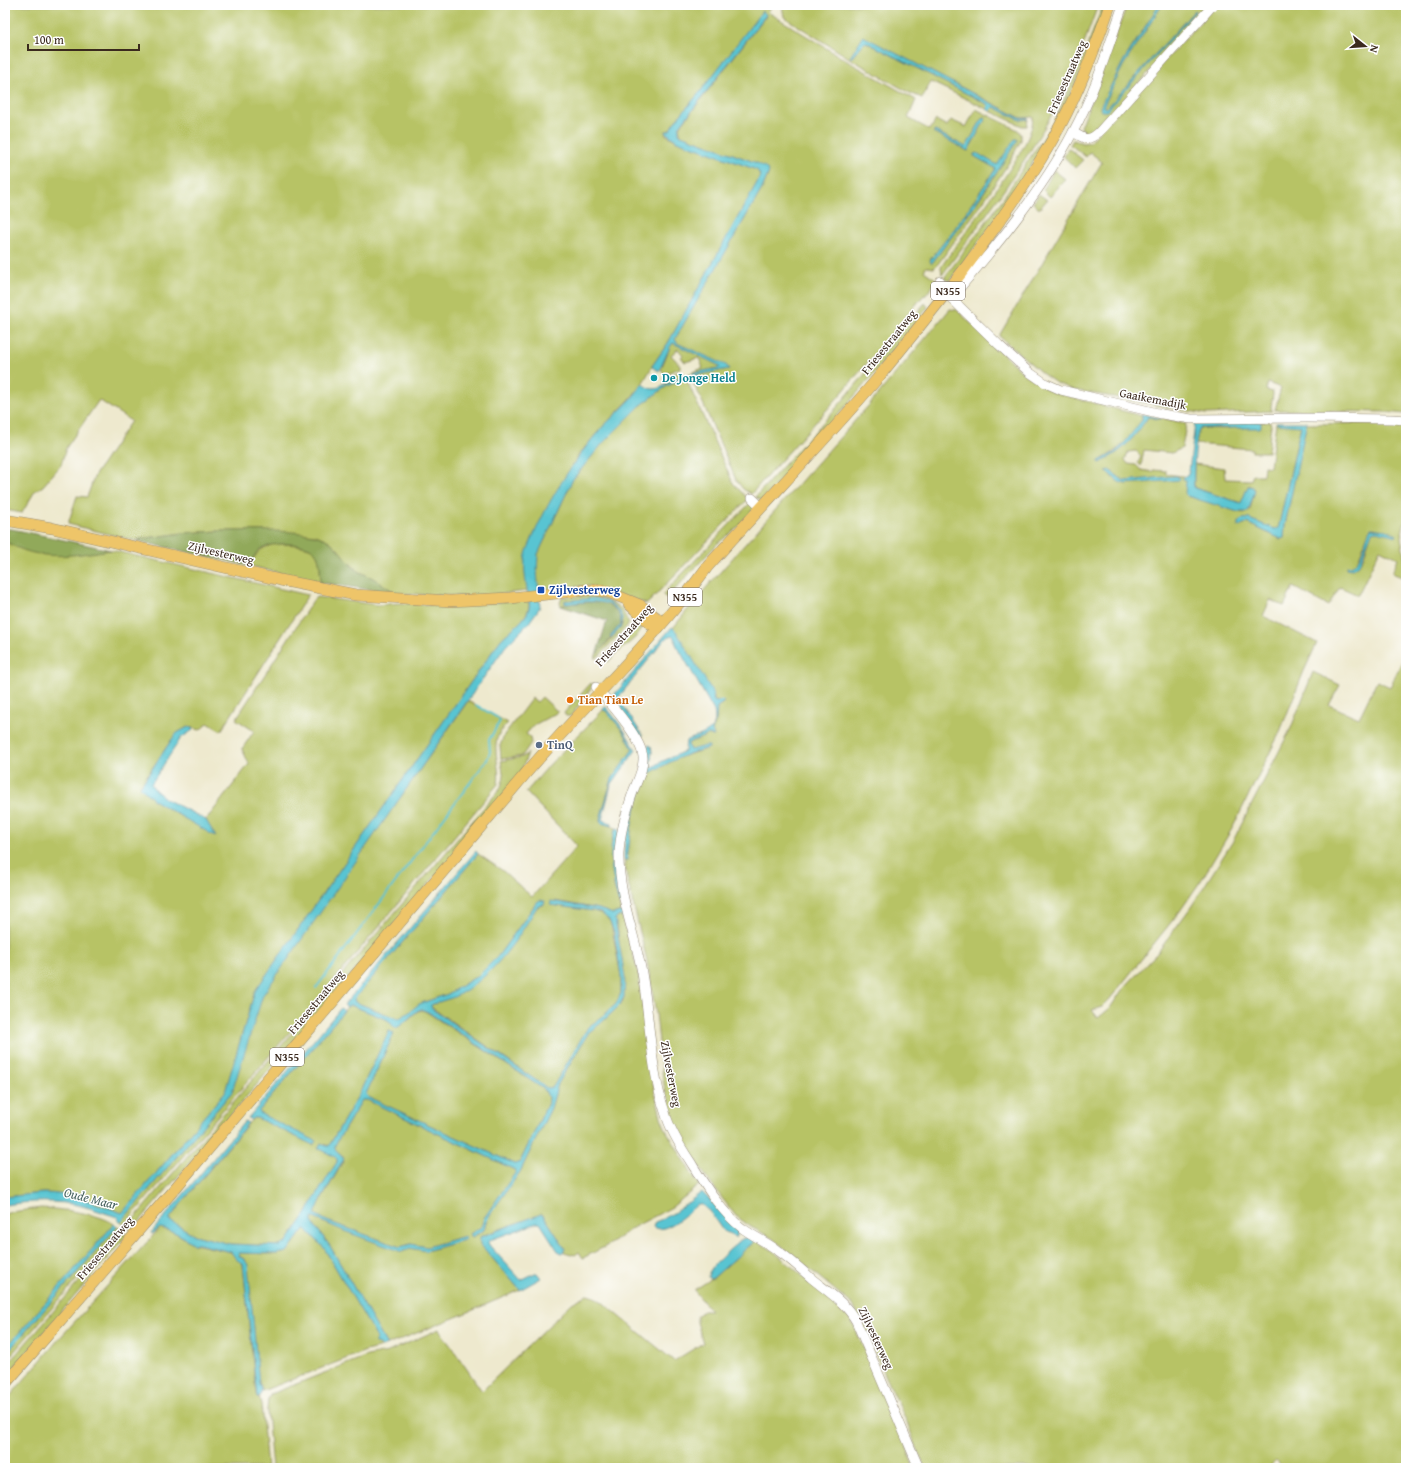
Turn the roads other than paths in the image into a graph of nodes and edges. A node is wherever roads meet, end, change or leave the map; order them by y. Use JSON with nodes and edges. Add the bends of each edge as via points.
{"nodes":[{"id":1,"x":1110,"y":5,"type":"edge"},
{"id":2,"x":1122,"y":5,"type":"edge"},
{"id":3,"x":1213,"y":5,"type":"edge"},
{"id":4,"x":1073,"y":132,"type":"junction"},
{"id":5,"x":940,"y":281,"type":"dead end"},
{"id":6,"x":949,"y":295,"type":"junction"},
{"id":7,"x":1406,"y":420,"type":"edge"},
{"id":8,"x":752,"y":498,"type":"dead end"},
{"id":9,"x":761,"y":507,"type":"junction"},
{"id":10,"x":5,"y":520,"type":"edge"},
{"id":11,"x":656,"y":623,"type":"junction"},
{"id":12,"x":598,"y":689,"type":"junction"},
{"id":13,"x":5,"y":1384,"type":"edge"},
{"id":14,"x":918,"y":1468,"type":"edge"}],
"edges":[{"from":1,"to":6,"type":"main road","name":"Friesestraatweg","number":"N355","via":[[1085,72],[1047,148],[1019,194]]},
{"from":2,"to":4,"type":"street","name":"Friesestraatweg","via":[[1104,61]]},
{"from":3,"to":4,"type":"street","via":[[1098,133],[1086,139]]},
{"from":4,"to":6,"type":"street","name":"Friesestraatweg","via":[[1056,161],[987,257]]},
{"from":5,"to":6,"type":"street","name":"Gaaikemadijk"},
{"from":6,"to":7,"type":"street","name":"Gaaikemadijk","via":[[1029,372],[1061,390],[1162,414],[1196,419]]},
{"from":6,"to":9,"type":"main road","name":"Friesestraatweg","number":"N355"},
{"from":8,"to":9,"type":"street"},
{"from":9,"to":11,"type":"main road","name":"Friesestraatweg","number":"N355","via":[[693,586]]},
{"from":10,"to":11,"type":"main road","name":"Zijlvesterweg","via":[[356,595],[480,601],[597,590],[623,598]]},
{"from":11,"to":12,"type":"main road","name":"Friesestraatweg","number":"N355"},
{"from":12,"to":13,"type":"main road","name":"Friesestraatweg","number":"N355","via":[[178,1186]]},
{"from":12,"to":14,"type":"street","name":"Zijlvesterweg","via":[[630,730],[640,746],[643,758],[626,815],[621,838],[620,863],[627,908],[642,972],[658,1085],[665,1114],[677,1141],[704,1185],[730,1216],[746,1231],[792,1261],[849,1310]]}]}
